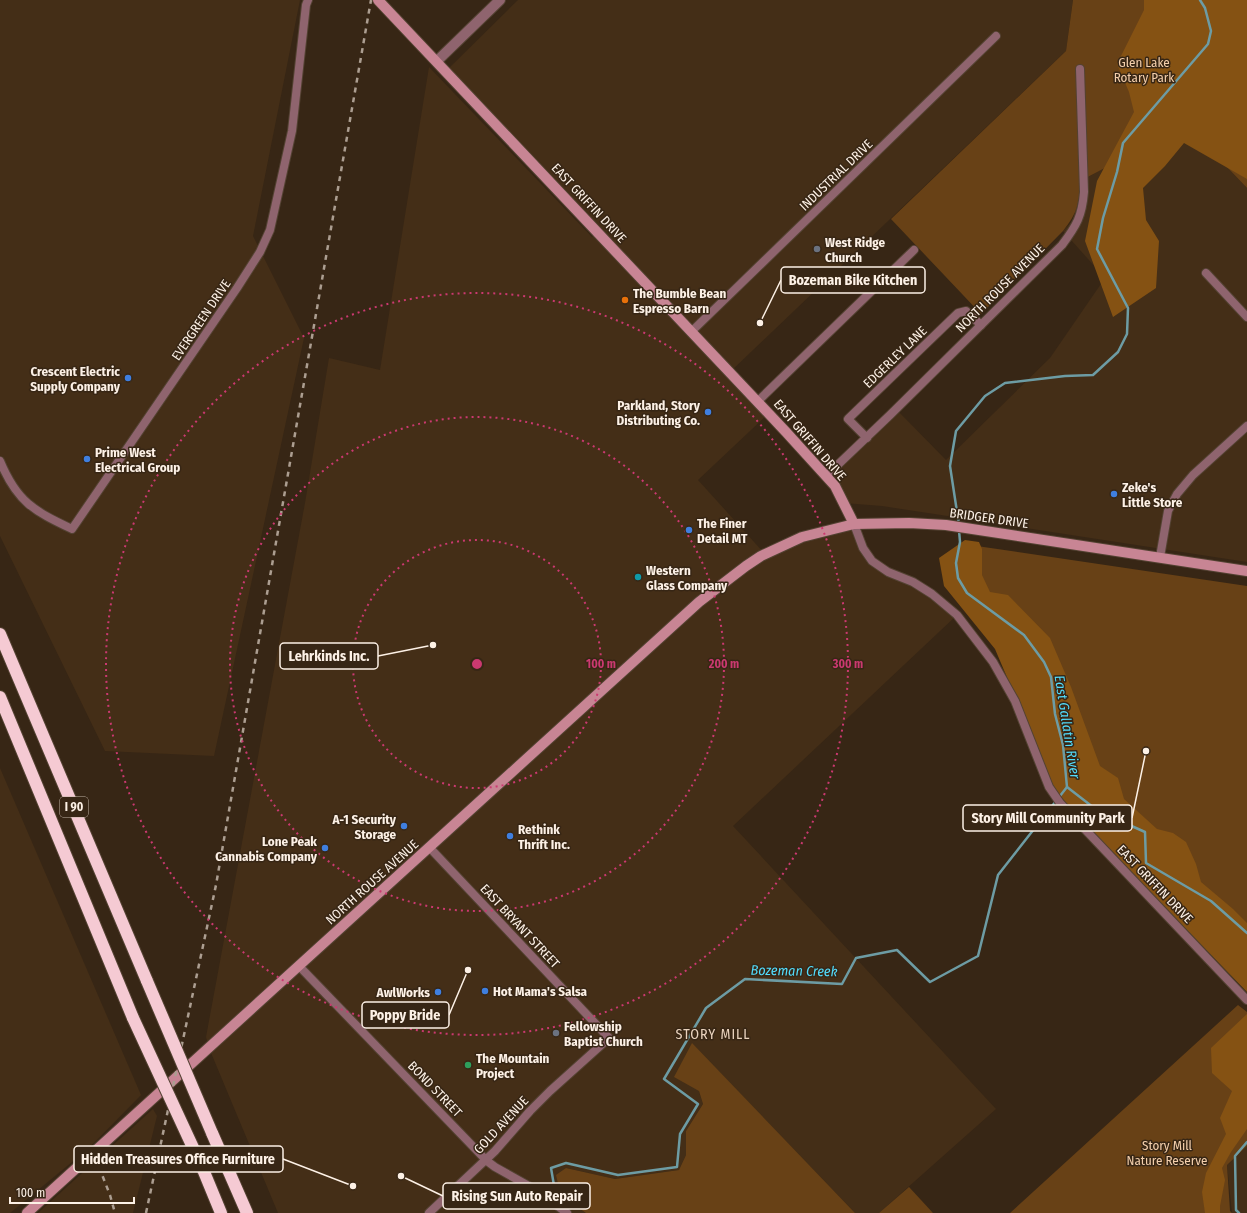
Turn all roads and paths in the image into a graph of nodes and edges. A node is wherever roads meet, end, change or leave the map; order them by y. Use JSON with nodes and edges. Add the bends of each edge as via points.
{"nodes":[{"id":1,"x":308,"y":0,"type":"edge"},
{"id":2,"x":378,"y":0,"type":"edge"},
{"id":3,"x":500,"y":0,"type":"edge"},
{"id":4,"x":996,"y":36,"type":"dead end"},
{"id":5,"x":437,"y":61,"type":"junction"},
{"id":6,"x":1080,"y":69,"type":"dead end"},
{"id":7,"x":914,"y":250,"type":"dead end"},
{"id":8,"x":1206,"y":273,"type":"dead end"},
{"id":9,"x":1247,"y":317,"type":"edge"},
{"id":10,"x":981,"y":325,"type":"junction"},
{"id":11,"x":692,"y":331,"type":"junction"},
{"id":12,"x":758,"y":401,"type":"junction"},
{"id":13,"x":1247,"y":426,"type":"edge"},
{"id":14,"x":867,"y":438,"type":"junction"},
{"id":15,"x":0,"y":461,"type":"edge"},
{"id":16,"x":826,"y":476,"type":"junction"},
{"id":17,"x":854,"y":524,"type":"junction"},
{"id":18,"x":1160,"y":557,"type":"junction"},
{"id":19,"x":1247,"y":571,"type":"edge"},
{"id":20,"x":736,"y":573,"type":"joint"},
{"id":21,"x":0,"y":634,"type":"edge"},
{"id":22,"x":0,"y":697,"type":"edge"},
{"id":23,"x":429,"y":847,"type":"junction"},
{"id":24,"x":299,"y":966,"type":"junction"},
{"id":25,"x":1247,"y":1000,"type":"edge"},
{"id":26,"x":609,"y":1038,"type":"joint"},
{"id":27,"x":486,"y":1159,"type":"junction"},
{"id":28,"x":27,"y":1213,"type":"edge"},
{"id":29,"x":221,"y":1213,"type":"edge"},
{"id":30,"x":246,"y":1213,"type":"edge"},
{"id":31,"x":429,"y":1213,"type":"edge"},
{"id":32,"x":567,"y":1213,"type":"edge"}],
"edges":[{"from":1,"to":15,"type":"street","name":"EVERGREEN DRIVE","via":[[292,131],[270,230],[260,252],[237,288],[72,529],[32,507],[20,496],[12,487]]},
{"from":2,"to":5,"type":"main road","name":"EAST GRIFFIN DRIVE"},
{"from":3,"to":5,"type":"street"},
{"from":4,"to":11,"type":"street","name":"INDUSTRIAL DRIVE"},
{"from":5,"to":11,"type":"main road","name":"EAST GRIFFIN DRIVE"},
{"from":6,"to":10,"type":"street","name":"NORTH ROUSE AVENUE","via":[[1084,192],[1079,220],[1062,245]]},
{"from":7,"to":12,"type":"street"},
{"from":8,"to":9,"type":"street"},
{"from":10,"to":14,"type":"street","name":"NORTH ROUSE AVENUE"},
{"from":10,"to":14,"type":"street","name":"EDGERLEY LANE","via":[[966,311],[958,313],[848,418]]},
{"from":11,"to":12,"type":"main road","name":"EAST GRIFFIN DRIVE"},
{"from":12,"to":16,"type":"main road","name":"EAST GRIFFIN DRIVE"},
{"from":13,"to":18,"type":"street","via":[[1193,475],[1177,494],[1168,511]]},
{"from":14,"to":16,"type":"street","name":"NORTH ROUSE AVENUE"},
{"from":16,"to":17,"type":"main road","name":"EAST GRIFFIN DRIVE","via":[[835,486]]},
{"from":17,"to":18,"type":"main road","name":"BRIDGER DRIVE","via":[[946,525]]},
{"from":17,"to":20,"type":"main road","name":"BRIDGER DRIVE","via":[[797,539],[761,556]]},
{"from":17,"to":25,"type":"street","name":"EAST GRIFFIN DRIVE","via":[[863,548],[872,561],[932,594],[956,615],[993,662],[1015,701],[1043,775],[1060,803]]},
{"from":18,"to":19,"type":"main road","name":"BRIDGER DRIVE"},
{"from":20,"to":23,"type":"main road","name":"NORTH ROUSE AVENUE","via":[[699,602]]},
{"from":21,"to":30,"type":"highway","number":"I 90","bridge":true},
{"from":22,"to":29,"type":"highway","number":"I 90","bridge":true,"via":[[133,1018]]},
{"from":23,"to":24,"type":"main road","name":"NORTH ROUSE AVENUE"},
{"from":23,"to":26,"type":"street","name":"EAST BRYANT STREET"},
{"from":24,"to":27,"type":"street","name":"BOND STREET"},
{"from":24,"to":28,"type":"main road","name":"NORTH ROUSE AVENUE"},
{"from":26,"to":27,"type":"street","name":"GOLD AVENUE","via":[[545,1096]]},
{"from":27,"to":31,"type":"street","name":"GOLD AVENUE"},
{"from":27,"to":32,"type":"street","name":"BOND STREET"}]}
